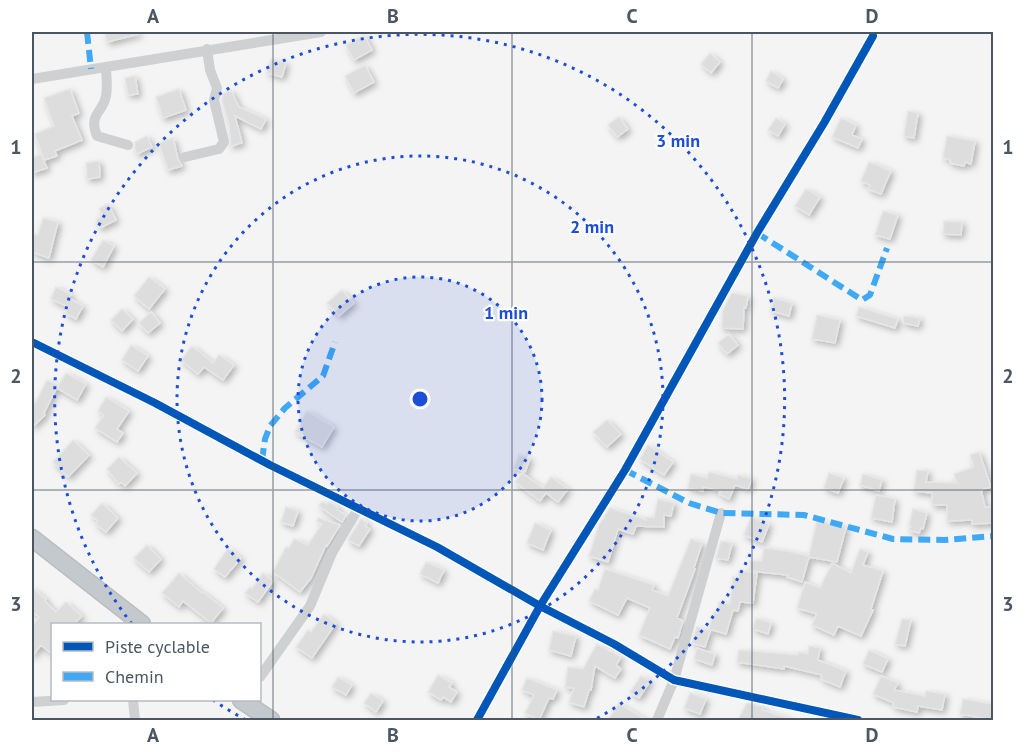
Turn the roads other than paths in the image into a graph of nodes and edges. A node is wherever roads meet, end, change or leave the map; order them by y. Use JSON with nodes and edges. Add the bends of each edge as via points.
{"nodes":[{"id":1,"x":321,"y":32,"type":"edge"},
{"id":2,"x":873,"y":36,"type":"dead end"},
{"id":3,"x":207,"y":49,"type":"junction"},
{"id":4,"x":105,"y":67,"type":"junction"},
{"id":5,"x":32,"y":79,"type":"edge"},
{"id":6,"x":128,"y":145,"type":"dead end"},
{"id":7,"x":185,"y":157,"type":"dead end"},
{"id":8,"x":32,"y":342,"type":"edge"},
{"id":9,"x":358,"y":509,"type":"junction"},
{"id":10,"x":721,"y":513,"type":"dead end"},
{"id":11,"x":32,"y":538,"type":"edge"},
{"id":12,"x":540,"y":606,"type":"junction"},
{"id":13,"x":141,"y":623,"type":"edge"},
{"id":14,"x":261,"y":675,"type":"edge"},
{"id":15,"x":674,"y":680,"type":"junction"},
{"id":16,"x":51,"y":700,"type":"edge"},
{"id":17,"x":133,"y":701,"type":"edge"},
{"id":18,"x":244,"y":701,"type":"edge"},
{"id":19,"x":32,"y":702,"type":"edge"},
{"id":20,"x":135,"y":720,"type":"edge"},
{"id":21,"x":271,"y":720,"type":"edge"},
{"id":22,"x":477,"y":720,"type":"edge"},
{"id":23,"x":657,"y":720,"type":"edge"},
{"id":24,"x":858,"y":720,"type":"edge"}],
"edges":[{"from":1,"to":3,"type":"street"},
{"from":2,"to":12,"type":"street","via":[[751,243],[625,470]]},
{"from":3,"to":4,"type":"street"},
{"from":3,"to":7,"type":"street","via":[[224,142],[219,149]]},
{"from":4,"to":5,"type":"street"},
{"from":4,"to":6,"type":"street","via":[[106,97],[93,126],[97,136]]},
{"from":8,"to":9,"type":"street"},
{"from":9,"to":12,"type":"street"},
{"from":9,"to":14,"type":"street","via":[[332,553],[310,606]]},
{"from":10,"to":15,"type":"street"},
{"from":11,"to":13,"type":"highway"},
{"from":12,"to":15,"type":"street"},
{"from":12,"to":22,"type":"street"},
{"from":15,"to":23,"type":"street"},
{"from":15,"to":24,"type":"street"},
{"from":16,"to":19,"type":"street"},
{"from":17,"to":20,"type":"street"},
{"from":18,"to":21,"type":"highway"}]}
